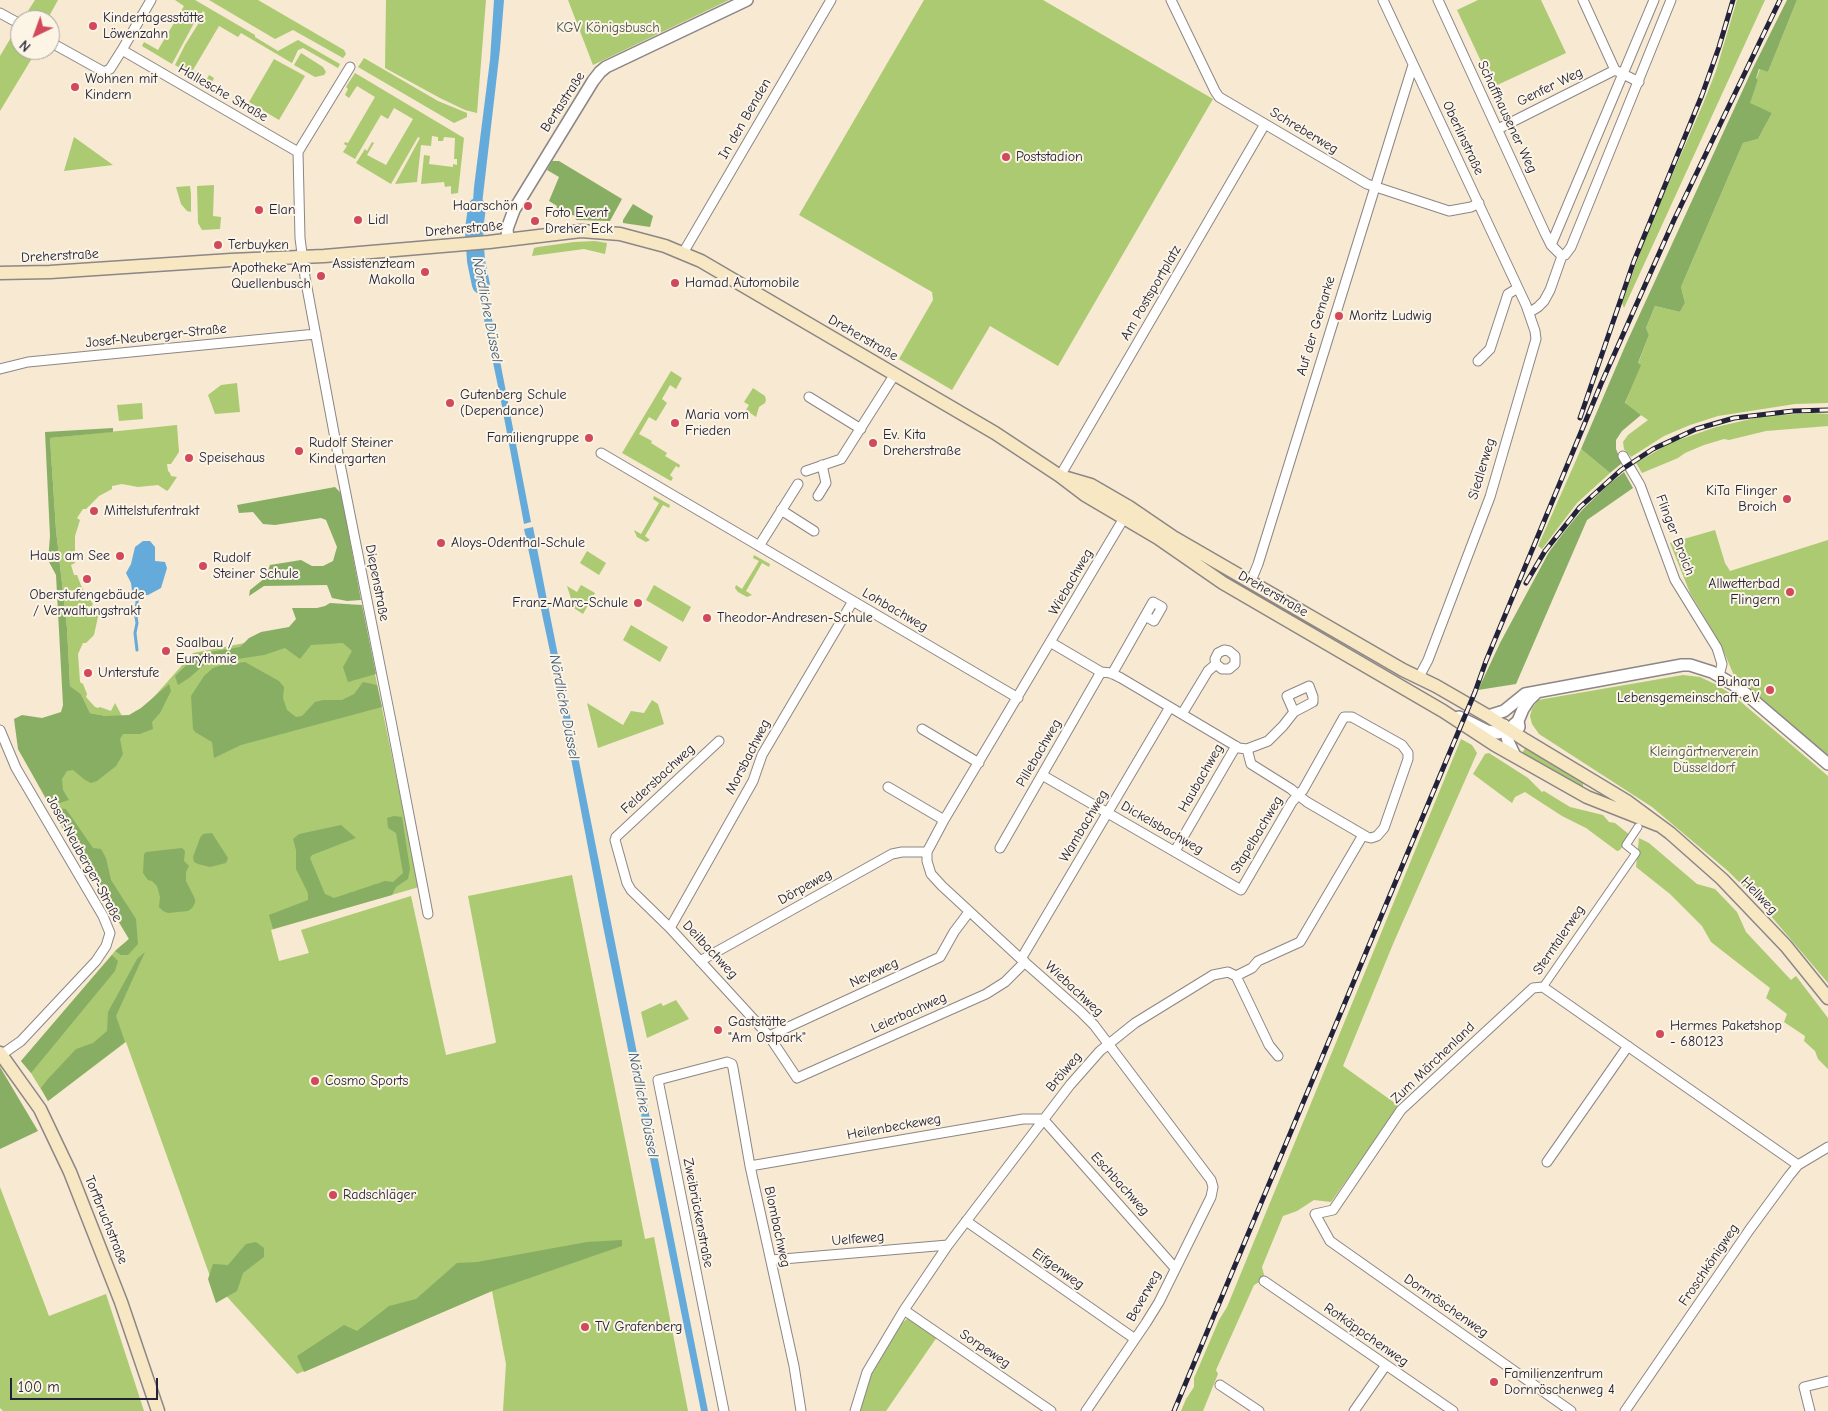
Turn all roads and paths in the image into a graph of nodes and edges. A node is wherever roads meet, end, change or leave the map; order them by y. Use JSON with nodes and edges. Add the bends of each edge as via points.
{"nodes":[{"id":1,"x":150,"y":0,"type":"edge"},
{"id":2,"x":747,"y":0,"type":"edge"},
{"id":3,"x":831,"y":0,"type":"edge"},
{"id":4,"x":1171,"y":0,"type":"edge"},
{"id":5,"x":1383,"y":0,"type":"edge"},
{"id":6,"x":1438,"y":0,"type":"edge"},
{"id":7,"x":1582,"y":0,"type":"edge"},
{"id":8,"x":1654,"y":0,"type":"edge"},
{"id":9,"x":1672,"y":0,"type":"edge"},
{"id":10,"x":60,"y":48,"type":"edge"},
{"id":11,"x":122,"y":50,"type":"junction"},
{"id":12,"x":1413,"y":65,"type":"junction"},
{"id":13,"x":350,"y":67,"type":"dead end"},
{"id":14,"x":1615,"y":70,"type":"junction"},
{"id":15,"x":1624,"y":75,"type":"junction"},
{"id":16,"x":1639,"y":82,"type":"junction"},
{"id":17,"x":1265,"y":124,"type":"junction"},
{"id":18,"x":1498,"y":128,"type":"junction"},
{"id":19,"x":298,"y":152,"type":"junction"},
{"id":20,"x":1375,"y":186,"type":"junction"},
{"id":21,"x":1479,"y":203,"type":"junction"},
{"id":22,"x":508,"y":240,"type":"junction"},
{"id":23,"x":1551,"y":245,"type":"junction"},
{"id":24,"x":683,"y":252,"type":"junction"},
{"id":25,"x":1562,"y":256,"type":"junction"},
{"id":26,"x":303,"y":257,"type":"junction"},
{"id":27,"x":0,"y":273,"type":"edge"},
{"id":28,"x":1518,"y":288,"type":"junction"},
{"id":29,"x":1530,"y":312,"type":"junction"},
{"id":30,"x":316,"y":334,"type":"junction"},
{"id":31,"x":1478,"y":361,"type":"dead end"},
{"id":32,"x":0,"y":368,"type":"edge"},
{"id":33,"x":896,"y":374,"type":"junction"},
{"id":34,"x":809,"y":397,"type":"dead end"},
{"id":35,"x":860,"y":429,"type":"junction"},
{"id":36,"x":601,"y":453,"type":"dead end"},
{"id":37,"x":1624,"y":456,"type":"dead end"},
{"id":38,"x":822,"y":465,"type":"junction"},
{"id":39,"x":806,"y":471,"type":"dead end"},
{"id":40,"x":1060,"y":476,"type":"junction"},
{"id":41,"x":798,"y":484,"type":"dead end"},
{"id":42,"x":818,"y":496,"type":"dead end"},
{"id":43,"x":781,"y":510,"type":"junction"},
{"id":44,"x":1124,"y":518,"type":"junction"},
{"id":45,"x":814,"y":531,"type":"dead end"},
{"id":46,"x":1173,"y":537,"type":"junction"},
{"id":47,"x":759,"y":546,"type":"junction"},
{"id":48,"x":1250,"y":580,"type":"junction"},
{"id":49,"x":1243,"y":594,"type":"junction"},
{"id":50,"x":854,"y":601,"type":"junction"},
{"id":51,"x":1145,"y":616,"type":"dead end"},
{"id":52,"x":1050,"y":642,"type":"junction"},
{"id":53,"x":1216,"y":664,"type":"dead end"},
{"id":54,"x":1101,"y":672,"type":"junction"},
{"id":55,"x":1112,"y":674,"type":"junction"},
{"id":56,"x":1720,"y":676,"type":"junction"},
{"id":57,"x":1419,"y":677,"type":"junction"},
{"id":58,"x":1410,"y":692,"type":"junction"},
{"id":59,"x":1537,"y":692,"type":"junction"},
{"id":60,"x":1018,"y":698,"type":"junction"},
{"id":61,"x":1170,"y":707,"type":"junction"},
{"id":62,"x":1443,"y":711,"type":"junction"},
{"id":63,"x":1504,"y":711,"type":"junction"},
{"id":64,"x":1294,"y":712,"type":"dead end"},
{"id":65,"x":1182,"y":714,"type":"junction"},
{"id":66,"x":1488,"y":716,"type":"junction"},
{"id":67,"x":1509,"y":727,"type":"junction"},
{"id":68,"x":922,"y":729,"type":"dead end"},
{"id":69,"x":0,"y":730,"type":"edge"},
{"id":70,"x":719,"y":742,"type":"dead end"},
{"id":71,"x":1236,"y":746,"type":"junction"},
{"id":72,"x":1247,"y":749,"type":"junction"},
{"id":73,"x":1515,"y":756,"type":"junction"},
{"id":74,"x":979,"y":763,"type":"junction"},
{"id":75,"x":1828,"y":764,"type":"edge"},
{"id":76,"x":1042,"y":775,"type":"junction"},
{"id":77,"x":888,"y":787,"type":"dead end"},
{"id":78,"x":1298,"y":795,"type":"junction"},
{"id":79,"x":1108,"y":813,"type":"junction"},
{"id":80,"x":944,"y":820,"type":"junction"},
{"id":81,"x":1658,"y":825,"type":"junction"},
{"id":82,"x":1638,"y":827,"type":"dead end"},
{"id":83,"x":1363,"y":835,"type":"junction"},
{"id":84,"x":616,"y":837,"type":"joint"},
{"id":85,"x":1000,"y":848,"type":"dead end"},
{"id":86,"x":1175,"y":850,"type":"junction"},
{"id":87,"x":927,"y":852,"type":"junction"},
{"id":88,"x":1241,"y":890,"type":"joint"},
{"id":89,"x":969,"y":912,"type":"junction"},
{"id":90,"x":428,"y":914,"type":"dead end"},
{"id":91,"x":670,"y":928,"type":"junction"},
{"id":92,"x":700,"y":961,"type":"junction"},
{"id":93,"x":1023,"y":961,"type":"junction"},
{"id":94,"x":1236,"y":976,"type":"junction"},
{"id":95,"x":1543,"y":987,"type":"junction"},
{"id":96,"x":1828,"y":998,"type":"edge"},
{"id":97,"x":770,"y":1036,"type":"junction"},
{"id":98,"x":1108,"y":1044,"type":"junction"},
{"id":99,"x":1628,"y":1046,"type":"junction"},
{"id":100,"x":1,"y":1054,"type":"edge"},
{"id":101,"x":1278,"y":1056,"type":"dead end"},
{"id":102,"x":718,"y":1064,"type":"joint"},
{"id":103,"x":797,"y":1078,"type":"joint"},
{"id":104,"x":1043,"y":1119,"type":"junction"},
{"id":105,"x":1828,"y":1147,"type":"edge"},
{"id":106,"x":1547,"y":1162,"type":"dead end"},
{"id":107,"x":1798,"y":1165,"type":"junction"},
{"id":108,"x":750,"y":1166,"type":"junction"},
{"id":109,"x":1214,"y":1187,"type":"joint"},
{"id":110,"x":1315,"y":1214,"type":"joint"},
{"id":111,"x":966,"y":1221,"type":"junction"},
{"id":112,"x":948,"y":1245,"type":"junction"},
{"id":113,"x":770,"y":1260,"type":"junction"},
{"id":114,"x":1175,"y":1268,"type":"junction"},
{"id":115,"x":1264,"y":1280,"type":"dead end"},
{"id":116,"x":904,"y":1310,"type":"junction"},
{"id":117,"x":1135,"y":1339,"type":"junction"},
{"id":118,"x":1386,"y":1365,"type":"junction"},
{"id":119,"x":1828,"y":1381,"type":"edge"},
{"id":120,"x":1220,"y":1385,"type":"dead end"},
{"id":121,"x":158,"y":1411,"type":"edge"},
{"id":122,"x":724,"y":1411,"type":"edge"},
{"id":123,"x":801,"y":1411,"type":"edge"},
{"id":124,"x":855,"y":1411,"type":"edge"},
{"id":125,"x":1051,"y":1411,"type":"edge"},
{"id":126,"x":1086,"y":1411,"type":"edge"},
{"id":127,"x":1258,"y":1411,"type":"edge"},
{"id":128,"x":1354,"y":1411,"type":"edge"},
{"id":129,"x":1453,"y":1411,"type":"edge"},
{"id":130,"x":1571,"y":1411,"type":"edge"},
{"id":131,"x":1625,"y":1411,"type":"edge"},
{"id":132,"x":1810,"y":1411,"type":"edge"}],
"edges":[{"from":1,"to":11,"type":"street"},
{"from":2,"to":22,"type":"street","name":"Bertastraße","via":[[600,72],[514,210],[508,224]]},
{"from":3,"to":24,"type":"street","name":"In den Benden"},
{"from":4,"to":17,"type":"street","name":"Schreberweg","via":[[1215,92]]},
{"from":5,"to":12,"type":"street","name":"Oberlinstraße"},
{"from":6,"to":18,"type":"street","name":"Schaffhausener Weg"},
{"from":7,"to":14,"type":"street"},
{"from":8,"to":15,"type":"street"},
{"from":9,"to":16,"type":"street"},
{"from":10,"to":11,"type":"street","via":[[104,72],[110,70]]},
{"from":11,"to":19,"type":"street","name":"Hallesche Straße"},
{"from":12,"to":20,"type":"street","name":"Auf der Gemarke"},
{"from":12,"to":21,"type":"street","name":"Oberlinstraße"},
{"from":13,"to":19,"type":"street"},
{"from":14,"to":15,"type":"street"},
{"from":14,"to":18,"type":"street","name":"Genfer Weg"},
{"from":15,"to":16,"type":"street"},
{"from":15,"to":23,"type":"street"},
{"from":16,"to":25,"type":"street","via":[[1571,247]]},
{"from":17,"to":20,"type":"street","name":"Schreberweg"},
{"from":17,"to":40,"type":"street","name":"Am Postsportplatz"},
{"from":18,"to":23,"type":"street","name":"Schaffhausener Weg"},
{"from":19,"to":26,"type":"street"},
{"from":20,"to":21,"type":"street","name":"Schreberweg","via":[[1449,211]]},
{"from":20,"to":48,"type":"street","name":"Auf der Gemarke","via":[[1261,556]]},
{"from":21,"to":28,"type":"street","name":"Oberlinstraße"},
{"from":22,"to":24,"type":"main road","name":"Dreherstraße","via":[[598,231],[649,241]]},
{"from":22,"to":26,"type":"main road","name":"Dreherstraße"},
{"from":23,"to":25,"type":"street"},
{"from":24,"to":33,"type":"main road","name":"Dreherstraße"},
{"from":25,"to":29,"type":"street","via":[[1544,301]]},
{"from":26,"to":27,"type":"main road","name":"Dreherstraße"},
{"from":26,"to":30,"type":"street","name":"Diepenstraße"},
{"from":28,"to":29,"type":"street","name":"Oberlinstraße"},
{"from":28,"to":31,"type":"street","via":[[1508,294],[1490,349]]},
{"from":29,"to":57,"type":"street","name":"Siedlerweg","via":[[1535,346],[1490,497]]},
{"from":30,"to":32,"type":"street","name":"Josef-Neuberger-Straße","via":[[28,362]]},
{"from":30,"to":90,"type":"street","name":"Diepenstraße"},
{"from":33,"to":35,"type":"street","name":"Dreherstraße"},
{"from":33,"to":40,"type":"main road","name":"Dreherstraße"},
{"from":34,"to":35,"type":"street"},
{"from":35,"to":38,"type":"street","name":"Dreherstraße","via":[[841,459]]},
{"from":36,"to":47,"type":"street","name":"Lohbachweg"},
{"from":37,"to":56,"type":"street","name":"Flinger Broich","via":[[1640,485],[1675,580],[1717,648],[1722,664]]},
{"from":38,"to":39,"type":"street","name":"Dreherstraße"},
{"from":38,"to":42,"type":"street","via":[[826,483]]},
{"from":40,"to":44,"type":"main road","name":"Dreherstraße"},
{"from":40,"to":46,"type":"main road","name":"Dreherstraße","via":[[1091,485]]},
{"from":41,"to":43,"type":"street"},
{"from":43,"to":45,"type":"street"},
{"from":43,"to":47,"type":"street"},
{"from":44,"to":46,"type":"street","name":"Dreherstraße","via":[[1131,515]]},
{"from":44,"to":49,"type":"main road","name":"Dreherstraße"},
{"from":44,"to":52,"type":"street","name":"Wiebachweg"},
{"from":46,"to":48,"type":"main road","name":"Dreherstraße"},
{"from":47,"to":50,"type":"street","name":"Lohbachweg"},
{"from":48,"to":49,"type":"main road","name":"Auf der Gemarke"},
{"from":48,"to":57,"type":"main road","name":"Dreherstraße"},
{"from":49,"to":58,"type":"main road","name":"Dreherstraße"},
{"from":50,"to":60,"type":"street","name":"Lohbachweg"},
{"from":50,"to":91,"type":"street","name":"Morsbachweg","via":[[762,755],[753,781]]},
{"from":51,"to":55,"type":"street"},
{"from":52,"to":54,"type":"street"},
{"from":52,"to":60,"type":"street","name":"Wiebachweg"},
{"from":53,"to":65,"type":"street","via":[[1208,671]]},
{"from":54,"to":55,"type":"street"},
{"from":54,"to":76,"type":"street","name":"Pillebachweg"},
{"from":55,"to":61,"type":"street"},
{"from":56,"to":59,"type":"street","via":[[1702,668],[1682,665]]},
{"from":56,"to":75,"type":"street","via":[[1758,703]]},
{"from":57,"to":58,"type":"main road","name":"Siedlerweg"},
{"from":57,"to":66,"type":"main road","name":"Hellweg"},
{"from":58,"to":62,"type":"main road","name":"Hellweg"},
{"from":59,"to":63,"type":"street","via":[[1522,696]]},
{"from":59,"to":67,"type":"street"},
{"from":60,"to":74,"type":"street","name":"Wiebachweg"},
{"from":61,"to":65,"type":"street"},
{"from":61,"to":79,"type":"street","name":"Wambachweg"},
{"from":62,"to":67,"type":"street","name":"Hellweg","via":[[1490,732]]},
{"from":62,"to":73,"type":"main road","name":"Hellweg"},
{"from":63,"to":66,"type":"street"},
{"from":63,"to":67,"type":"street"},
{"from":64,"to":72,"type":"street","via":[[1268,741]]},
{"from":65,"to":71,"type":"street"},
{"from":66,"to":67,"type":"main road","name":"Hellweg"},
{"from":67,"to":73,"type":"street"},
{"from":67,"to":81,"type":"main road","name":"Hellweg","via":[[1525,740],[1611,791]]},
{"from":68,"to":74,"type":"street"},
{"from":69,"to":100,"type":"street","name":"Josef-Neuberger-Straße","via":[[16,768],[110,933],[96,961],[21,1041]]},
{"from":70,"to":84,"type":"street","name":"Feldersbachweg"},
{"from":71,"to":72,"type":"street"},
{"from":71,"to":86,"type":"street","name":"Haubachweg"},
{"from":72,"to":78,"type":"street","via":[[1251,764]]},
{"from":73,"to":81,"type":"main road","name":"Hellweg","via":[[1587,797]]},
{"from":74,"to":80,"type":"street","name":"Wiebachweg"},
{"from":76,"to":79,"type":"street","name":"Dickelsbachweg"},
{"from":76,"to":85,"type":"street","name":"Pillebachweg"},
{"from":77,"to":80,"type":"street"},
{"from":78,"to":83,"type":"street","name":"Stapelbachweg"},
{"from":78,"to":83,"type":"street","name":"Stapelbachweg","via":[[1344,717],[1352,717],[1402,745],[1408,759],[1384,828],[1378,836]]},
{"from":78,"to":88,"type":"street","name":"Stapelbachweg"},
{"from":79,"to":86,"type":"street","name":"Dickelsbachweg"},
{"from":79,"to":93,"type":"street","name":"Wambachweg"},
{"from":80,"to":87,"type":"street","name":"Wiebachweg"},
{"from":81,"to":96,"type":"main road","name":"Hellweg","via":[[1752,909]]},
{"from":82,"to":95,"type":"street","name":"Sterntalerweg","via":[[1626,846],[1636,853]]},
{"from":83,"to":94,"type":"street","via":[[1300,942],[1258,961]]},
{"from":84,"to":91,"type":"street","name":"Deilbachweg","via":[[628,887]]},
{"from":86,"to":88,"type":"street","name":"Dickelsbachweg"},
{"from":87,"to":89,"type":"street","name":"Wiebachweg","via":[[931,874]]},
{"from":87,"to":92,"type":"street","name":"Dörpeweg","via":[[892,854]]},
{"from":89,"to":93,"type":"street","name":"Wiebachweg"},
{"from":89,"to":97,"type":"street","name":"Neyeweg","via":[[940,957]]},
{"from":91,"to":92,"type":"street","name":"Deilbachweg"},
{"from":92,"to":97,"type":"street","name":"Deilbachweg"},
{"from":93,"to":98,"type":"street","name":"Wiebachweg","via":[[1080,1010]]},
{"from":93,"to":103,"type":"street","name":"Leierbachweg","via":[[1005,982],[986,994]]},
{"from":94,"to":98,"type":"street","name":"Brölweg","via":[[1228,972],[1213,975],[1135,1023]]},
{"from":94,"to":101,"type":"street","via":[[1269,1045]]},
{"from":95,"to":99,"type":"street","name":"Sterntalerweg"},
{"from":95,"to":110,"type":"street","name":"Zum Märchenland","via":[[1533,988],[1410,1101],[1333,1210]]},
{"from":97,"to":103,"type":"street","name":"Deilbachweg"},
{"from":98,"to":104,"type":"street","name":"Brölweg"},
{"from":98,"to":109,"type":"street","name":"Wiebachweg"},
{"from":99,"to":106,"type":"street"},
{"from":99,"to":107,"type":"street","name":"Sterntalerweg"},
{"from":100,"to":121,"type":"main road","name":"Torfbruchstraße","via":[[40,1109],[70,1172],[115,1286]]},
{"from":102,"to":108,"type":"street","name":"Blombachweg","via":[[729,1062],[733,1068]]},
{"from":102,"to":122,"type":"street","name":"Zweibrückenstraße","via":[[658,1080]]},
{"from":104,"to":108,"type":"street","name":"Heilenbeckeweg","via":[[1023,1119]]},
{"from":104,"to":111,"type":"street","name":"Brölweg"},
{"from":104,"to":114,"type":"street","name":"Eschbachweg"},
{"from":105,"to":107,"type":"street","name":"Froschkönigweg"},
{"from":107,"to":131,"type":"street","name":"Froschkönigweg"},
{"from":108,"to":113,"type":"street","name":"Blombachweg"},
{"from":109,"to":114,"type":"street","name":"Beverweg"},
{"from":110,"to":130,"type":"street","name":"Dornröschenweg","via":[[1330,1241]]},
{"from":111,"to":112,"type":"street","name":"Brölweg"},
{"from":111,"to":117,"type":"street","name":"Eifgenweg"},
{"from":112,"to":113,"type":"street","name":"Uelfeweg"},
{"from":112,"to":116,"type":"street","name":"Brölweg"},
{"from":113,"to":123,"type":"street","name":"Blombachweg"},
{"from":114,"to":117,"type":"street","name":"Beverweg","via":[[1159,1302]]},
{"from":115,"to":118,"type":"street","name":"Rotkäppchenweg"},
{"from":116,"to":124,"type":"street","name":"Brölweg","via":[[867,1372]]},
{"from":116,"to":125,"type":"street","name":"Sorpeweg"},
{"from":117,"to":126,"type":"street","name":"Beverweg"},
{"from":118,"to":128,"type":"street"},
{"from":118,"to":129,"type":"street","name":"Rotkäppchenweg"},
{"from":119,"to":132,"type":"street","via":[[1804,1387]]},
{"from":120,"to":127,"type":"street"}]}
